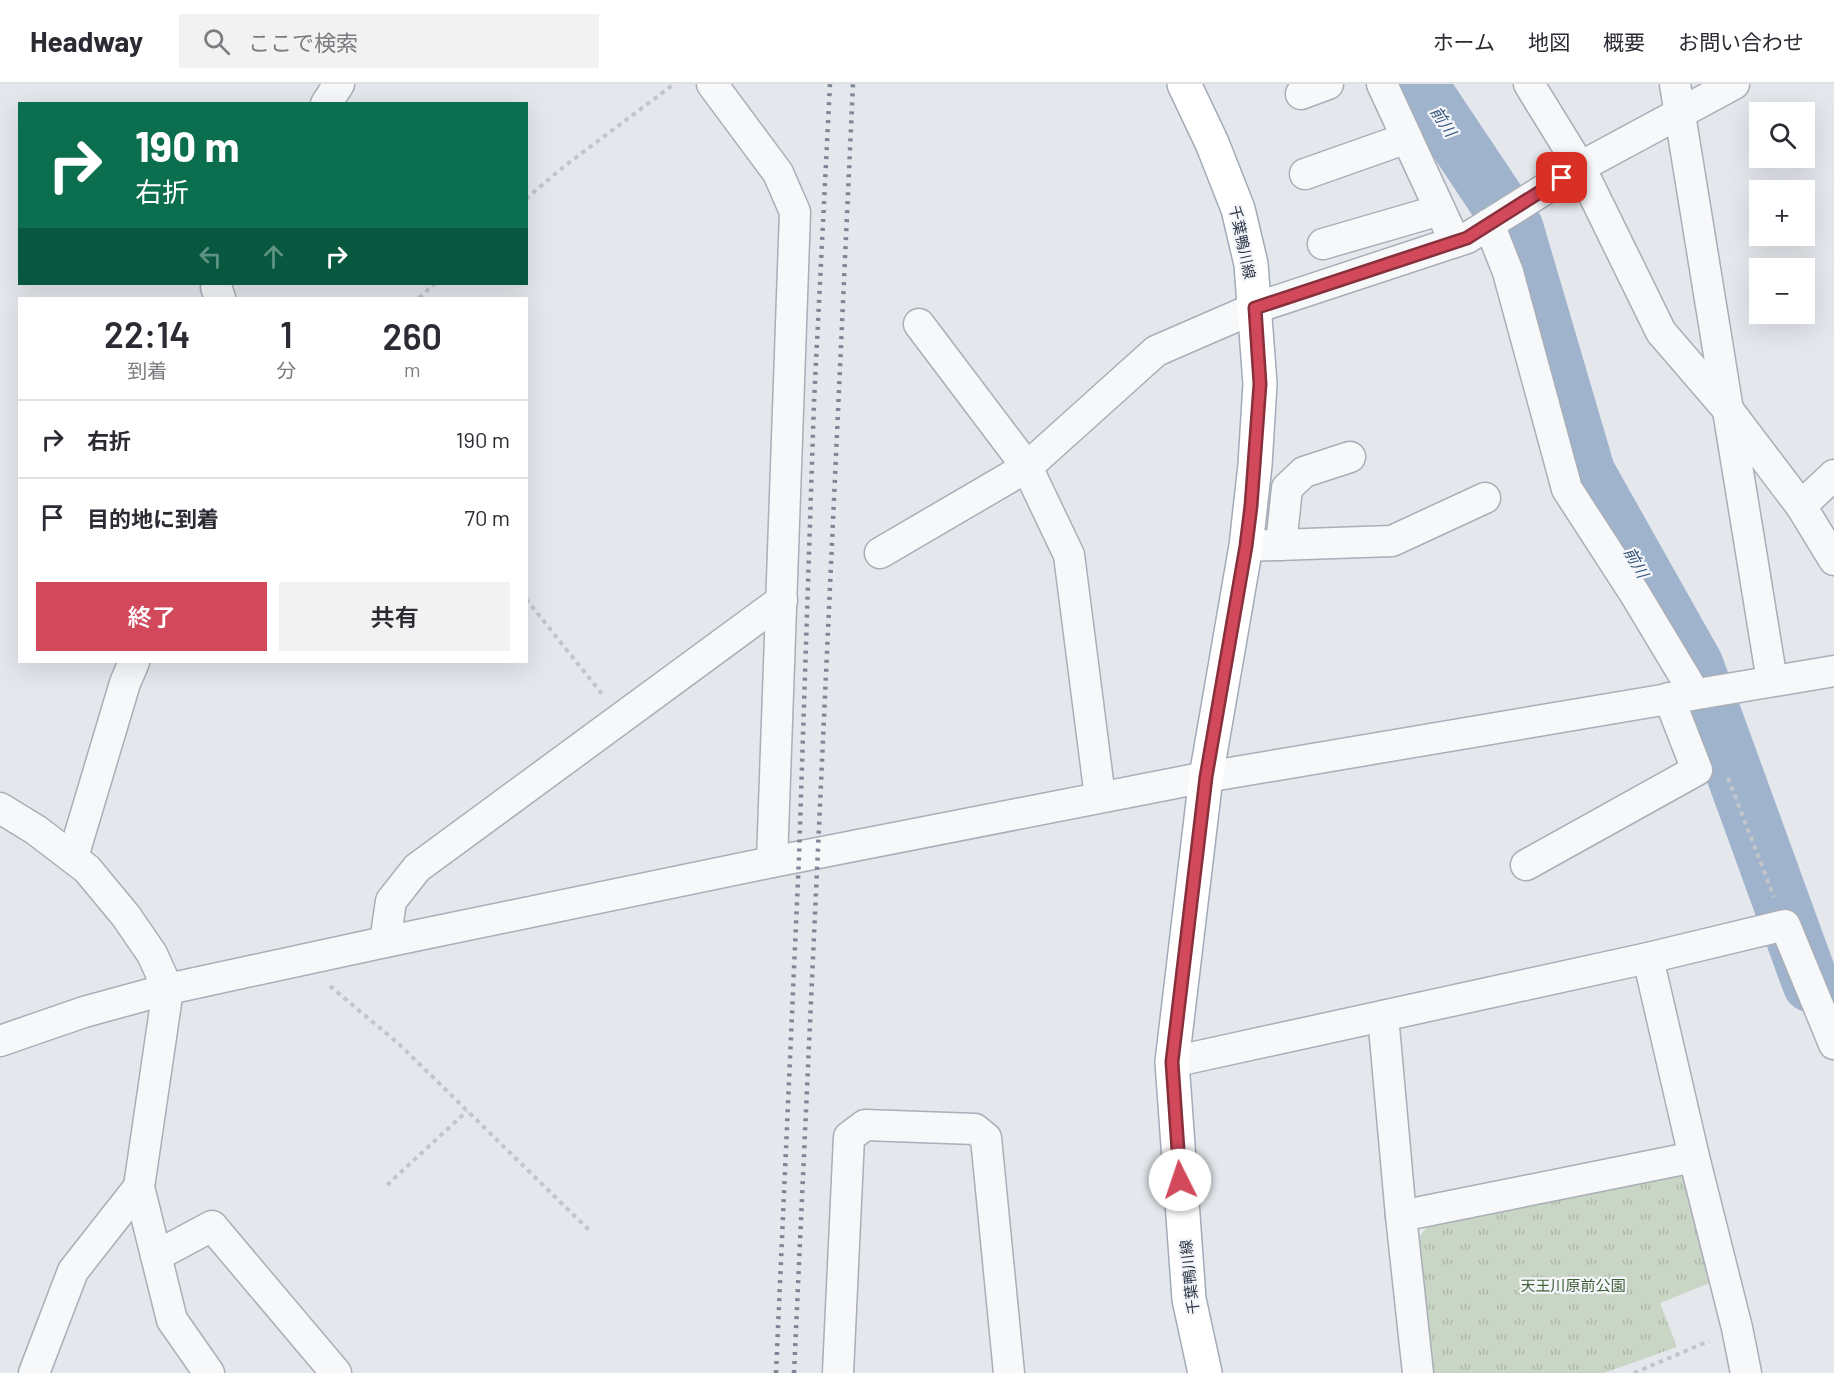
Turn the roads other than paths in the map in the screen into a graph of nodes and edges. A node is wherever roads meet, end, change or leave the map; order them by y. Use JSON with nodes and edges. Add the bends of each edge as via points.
{"nodes":[{"id":1,"x":339,"y":84,"type":"edge"},
{"id":2,"x":712,"y":84,"type":"edge"},
{"id":3,"x":1184,"y":84,"type":"edge"},
{"id":4,"x":1382,"y":84,"type":"edge"},
{"id":5,"x":1529,"y":84,"type":"edge"},
{"id":6,"x":1676,"y":84,"type":"edge"},
{"id":7,"x":1734,"y":84,"type":"edge"},
{"id":8,"x":327,"y":102,"type":"edge"},
{"id":9,"x":1681,"y":114,"type":"junction"},
{"id":10,"x":1407,"y":138,"type":"junction"},
{"id":11,"x":1580,"y":167,"type":"junction"},
{"id":12,"x":1305,"y":174,"type":"dead end"},
{"id":13,"x":1440,"y":210,"type":"junction"},
{"id":14,"x":1489,"y":224,"type":"junction"},
{"id":15,"x":1455,"y":242,"type":"junction"},
{"id":16,"x":1323,"y":244,"type":"dead end"},
{"id":17,"x":1255,"y":308,"type":"junction"},
{"id":18,"x":919,"y":324,"type":"dead end"},
{"id":19,"x":1729,"y":411,"type":"junction"},
{"id":20,"x":1350,"y":457,"type":"dead end"},
{"id":21,"x":1027,"y":467,"type":"junction"},
{"id":22,"x":1834,"y":475,"type":"edge"},
{"id":23,"x":1485,"y":498,"type":"dead end"},
{"id":24,"x":1801,"y":506,"type":"junction"},
{"id":25,"x":1281,"y":545,"type":"junction"},
{"id":26,"x":1246,"y":546,"type":"junction"},
{"id":27,"x":880,"y":553,"type":"dead end"},
{"id":28,"x":1834,"y":560,"type":"edge"},
{"id":29,"x":782,"y":600,"type":"junction"},
{"id":30,"x":134,"y":663,"type":"edge"},
{"id":31,"x":1834,"y":671,"type":"edge"},
{"id":32,"x":1772,"y":681,"type":"junction"},
{"id":33,"x":1682,"y":696,"type":"junction"},
{"id":34,"x":1206,"y":777,"type":"junction"},
{"id":35,"x":1100,"y":797,"type":"junction"},
{"id":36,"x":0,"y":808,"type":"edge"},
{"id":37,"x":73,"y":857,"type":"junction"},
{"id":38,"x":772,"y":862,"type":"junction"},
{"id":39,"x":1526,"y":865,"type":"dead end"},
{"id":40,"x":385,"y":942,"type":"junction"},
{"id":41,"x":1648,"y":958,"type":"junction"},
{"id":42,"x":168,"y":989,"type":"junction"},
{"id":43,"x":1383,"y":1016,"type":"junction"},
{"id":44,"x":0,"y":1041,"type":"edge"},
{"id":45,"x":1834,"y":1044,"type":"edge"},
{"id":46,"x":1172,"y":1062,"type":"junction"},
{"id":47,"x":1694,"y":1157,"type":"junction"},
{"id":48,"x":139,"y":1186,"type":"junction"},
{"id":49,"x":1401,"y":1216,"type":"junction"},
{"id":50,"x":156,"y":1256,"type":"junction"},
{"id":51,"x":34,"y":1373,"type":"edge"},
{"id":52,"x":210,"y":1373,"type":"edge"},
{"id":53,"x":336,"y":1373,"type":"edge"},
{"id":54,"x":838,"y":1373,"type":"edge"},
{"id":55,"x":1009,"y":1373,"type":"edge"},
{"id":56,"x":1205,"y":1373,"type":"edge"},
{"id":57,"x":1418,"y":1373,"type":"edge"},
{"id":58,"x":1746,"y":1373,"type":"edge"}],
"edges":[{"from":1,"to":8,"type":"street"},
{"from":2,"to":29,"type":"street","via":[[778,173],[795,212]]},
{"from":3,"to":17,"type":"main road","name":"千葉鴨川線","via":[[1238,209],[1251,264]]},
{"from":4,"to":10,"type":"street"},
{"from":5,"to":11,"type":"street"},
{"from":6,"to":9,"type":"street"},
{"from":7,"to":9,"type":"street"},
{"from":9,"to":11,"type":"street"},
{"from":9,"to":19,"type":"street"},
{"from":10,"to":12,"type":"street"},
{"from":10,"to":13,"type":"street"},
{"from":11,"to":14,"type":"street"},
{"from":11,"to":19,"type":"street","via":[[1660,332]]},
{"from":13,"to":15,"type":"street"},
{"from":13,"to":16,"type":"street"},
{"from":14,"to":15,"type":"street"},
{"from":14,"to":33,"type":"street","via":[[1508,272],[1567,489],[1635,594]]},
{"from":15,"to":17,"type":"street"},
{"from":17,"to":21,"type":"street","via":[[1156,351]]},
{"from":17,"to":26,"type":"main road","name":"千葉鴨川線","via":[[1260,384]]},
{"from":18,"to":21,"type":"street"},
{"from":19,"to":24,"type":"street"},
{"from":19,"to":32,"type":"street"},
{"from":20,"to":25,"type":"street","via":[[1304,472],[1287,488]]},
{"from":21,"to":27,"type":"street"},
{"from":21,"to":35,"type":"street","via":[[1069,555]]},
{"from":22,"to":24,"type":"street"},
{"from":23,"to":25,"type":"street","via":[[1392,541]]},
{"from":24,"to":28,"type":"street"},
{"from":25,"to":26,"type":"street"},
{"from":26,"to":34,"type":"main road","name":"千葉鴨川線"},
{"from":29,"to":38,"type":"street"},
{"from":29,"to":40,"type":"street","via":[[417,867],[391,901]]},
{"from":30,"to":37,"type":"street"},
{"from":31,"to":32,"type":"street"},
{"from":32,"to":33,"type":"street"},
{"from":33,"to":34,"type":"street"},
{"from":33,"to":39,"type":"street","via":[[1697,770]]},
{"from":34,"to":35,"type":"street"},
{"from":34,"to":46,"type":"main road","name":"千葉鴨川線"},
{"from":35,"to":38,"type":"street"},
{"from":36,"to":37,"type":"street"},
{"from":37,"to":42,"type":"street","via":[[126,916],[152,954]]},
{"from":38,"to":40,"type":"street"},
{"from":40,"to":42,"type":"street"},
{"from":41,"to":43,"type":"street"},
{"from":41,"to":45,"type":"street","via":[[1785,926]]},
{"from":41,"to":47,"type":"street"},
{"from":42,"to":44,"type":"street"},
{"from":42,"to":48,"type":"street"},
{"from":43,"to":46,"type":"street"},
{"from":43,"to":49,"type":"street"},
{"from":46,"to":56,"type":"main road","name":"千葉鴨川線","via":[[1189,1299]]},
{"from":47,"to":49,"type":"street"},
{"from":47,"to":58,"type":"street"},
{"from":48,"to":50,"type":"street"},
{"from":48,"to":51,"type":"street","via":[[73,1271]]},
{"from":49,"to":57,"type":"street"},
{"from":50,"to":52,"type":"street","via":[[172,1320]]},
{"from":50,"to":53,"type":"street","via":[[212,1226]]},
{"from":54,"to":55,"type":"street","via":[[849,1137],[865,1125],[975,1129],[986,1138]]}]}
